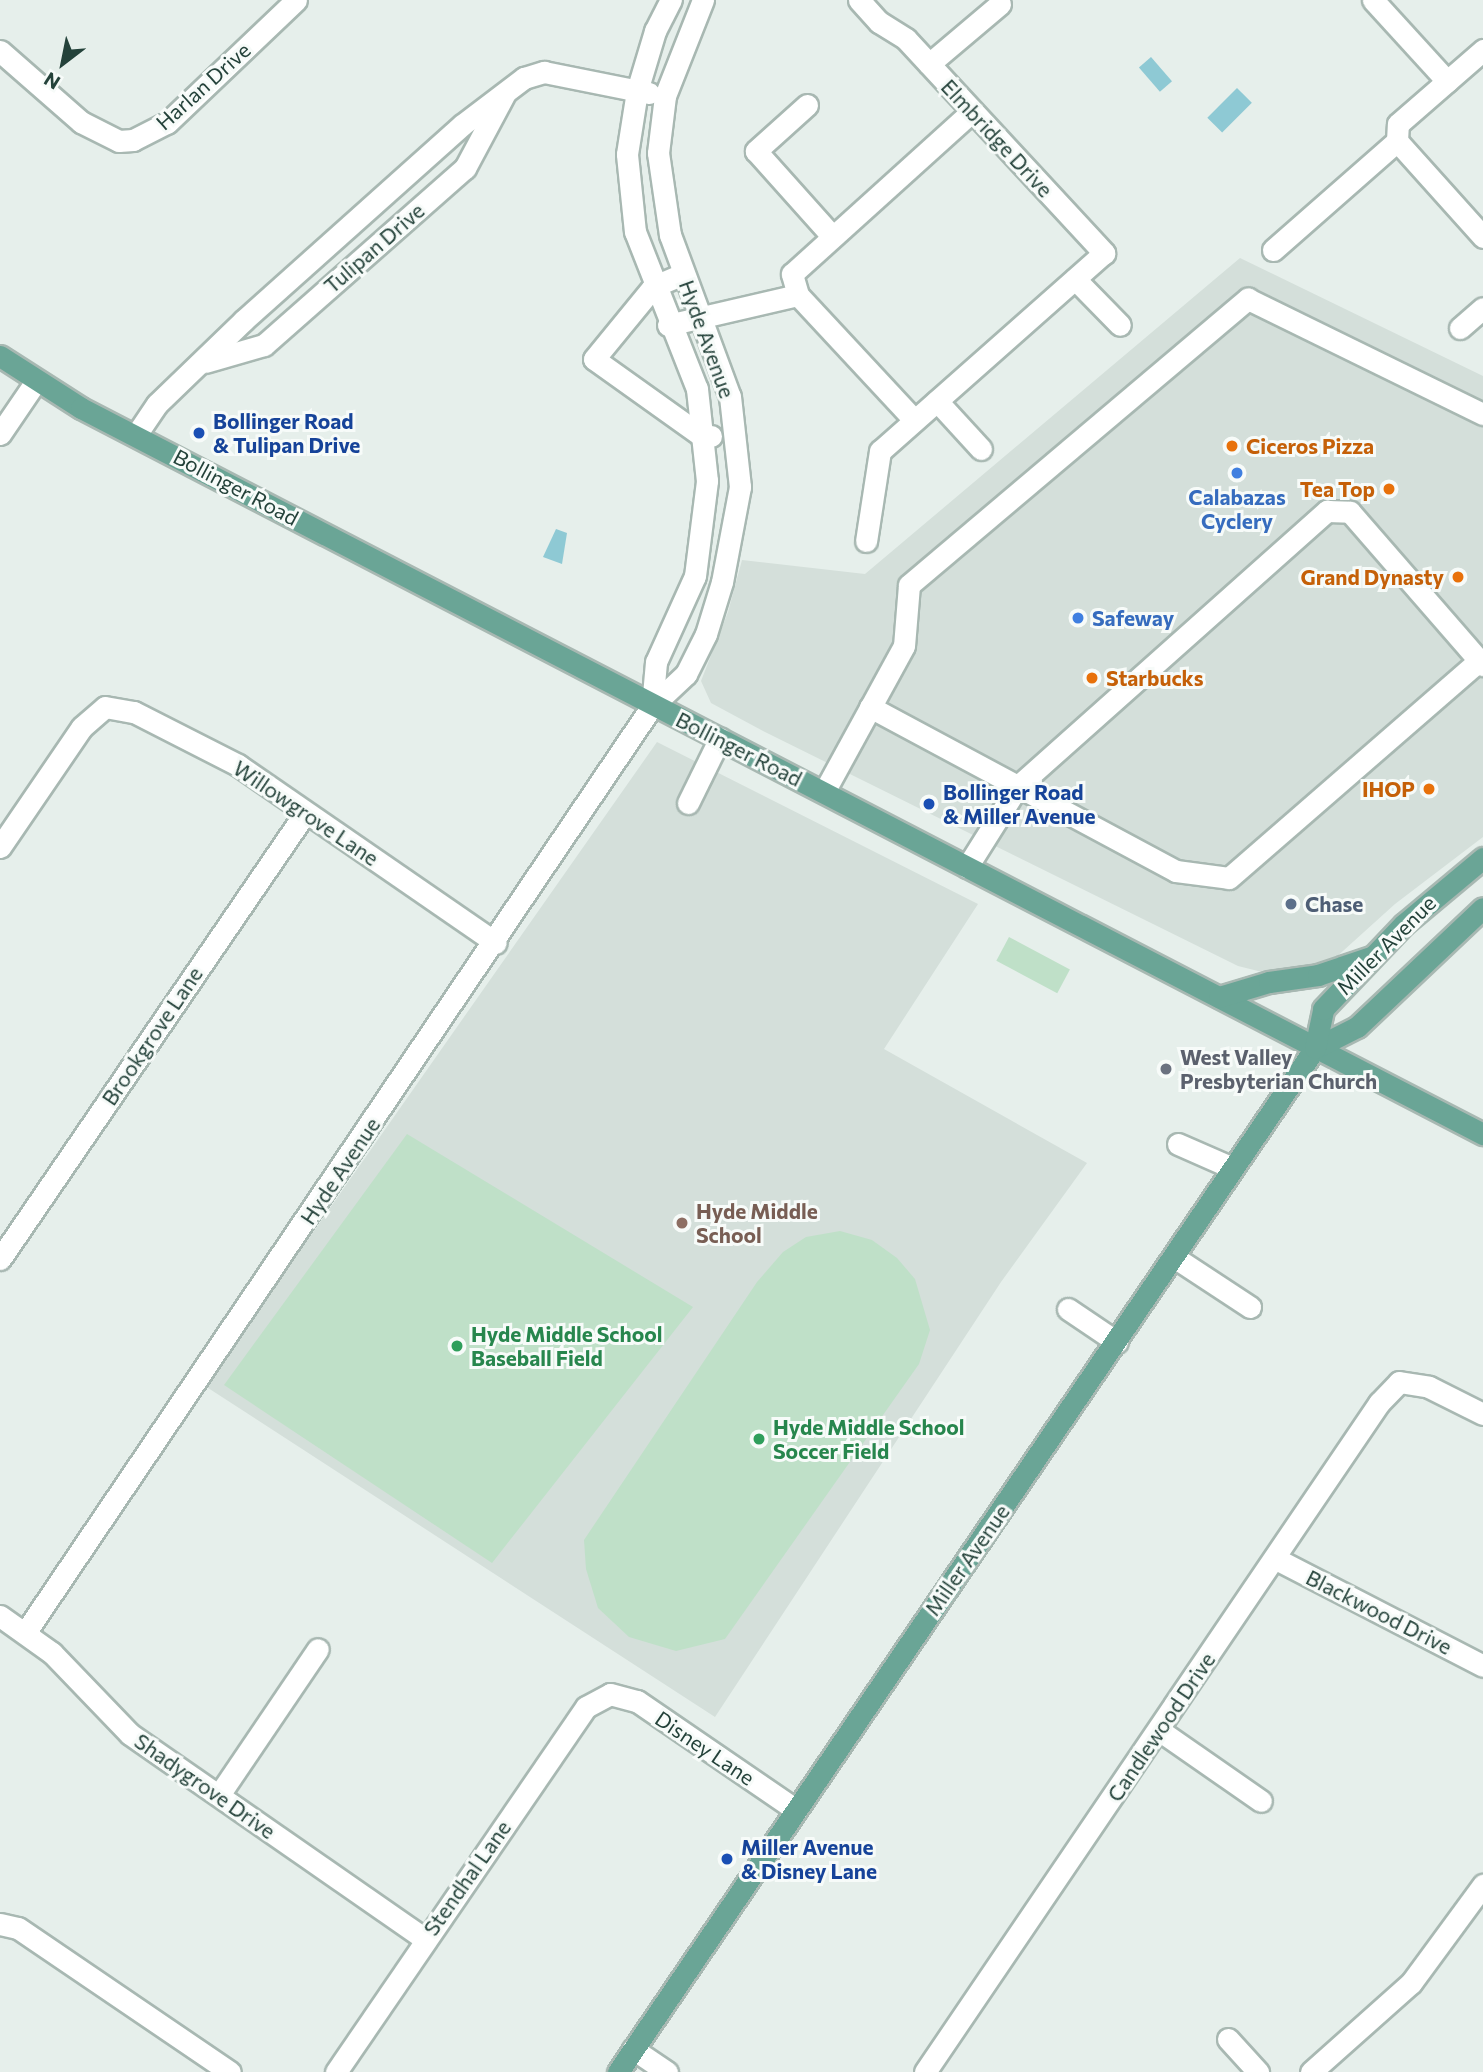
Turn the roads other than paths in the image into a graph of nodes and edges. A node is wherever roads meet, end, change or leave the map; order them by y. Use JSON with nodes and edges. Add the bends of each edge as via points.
{"nodes":[{"id":1,"x":296,"y":0,"type":"edge"},
{"id":2,"x":671,"y":0,"type":"edge"},
{"id":3,"x":703,"y":0,"type":"edge"},
{"id":4,"x":859,"y":0,"type":"edge"},
{"id":5,"x":1373,"y":0,"type":"edge"},
{"id":6,"x":1000,"y":4,"type":"dead end"},
{"id":7,"x":1483,"y":50,"type":"edge"},
{"id":8,"x":0,"y":51,"type":"edge"},
{"id":9,"x":929,"y":64,"type":"junction"},
{"id":10,"x":1447,"y":81,"type":"junction"},
{"id":11,"x":506,"y":90,"type":"junction"},
{"id":12,"x":637,"y":91,"type":"junction"},
{"id":13,"x":665,"y":96,"type":"junction"},
{"id":14,"x":807,"y":104,"type":"dead end"},
{"id":15,"x":971,"y":112,"type":"junction"},
{"id":16,"x":1397,"y":141,"type":"junction"},
{"id":17,"x":832,"y":236,"type":"junction"},
{"id":18,"x":1483,"y":237,"type":"edge"},
{"id":19,"x":1273,"y":250,"type":"dead end"},
{"id":20,"x":683,"y":274,"type":"junction"},
{"id":21,"x":1075,"y":279,"type":"junction"},
{"id":22,"x":653,"y":287,"type":"junction"},
{"id":23,"x":798,"y":295,"type":"junction"},
{"id":24,"x":1483,"y":308,"type":"edge"},
{"id":25,"x":702,"y":315,"type":"junction"},
{"id":26,"x":668,"y":325,"type":"junction"},
{"id":27,"x":1120,"y":325,"type":"dead end"},
{"id":28,"x":1460,"y":328,"type":"dead end"},
{"id":29,"x":0,"y":356,"type":"edge"},
{"id":30,"x":204,"y":363,"type":"junction"},
{"id":31,"x":36,"y":381,"type":"junction"},
{"id":32,"x":937,"y":401,"type":"junction"},
{"id":33,"x":1483,"y":414,"type":"edge"},
{"id":34,"x":914,"y":420,"type":"junction"},
{"id":35,"x":0,"y":434,"type":"edge"},
{"id":36,"x":734,"y":434,"type":"junction"},
{"id":37,"x":136,"y":435,"type":"junction"},
{"id":38,"x":702,"y":436,"type":"junction"},
{"id":39,"x":981,"y":449,"type":"dead end"},
{"id":40,"x":866,"y":541,"type":"dead end"},
{"id":41,"x":1481,"y":663,"type":"edge"},
{"id":42,"x":652,"y":706,"type":"junction"},
{"id":43,"x":870,"y":707,"type":"junction"},
{"id":44,"x":720,"y":738,"type":"junction"},
{"id":45,"x":1018,"y":786,"type":"junction"},
{"id":46,"x":824,"y":792,"type":"junction"},
{"id":47,"x":688,"y":803,"type":"dead end"},
{"id":48,"x":305,"y":813,"type":"junction"},
{"id":49,"x":0,"y":847,"type":"edge"},
{"id":50,"x":1483,"y":858,"type":"edge"},
{"id":51,"x":967,"y":867,"type":"junction"},
{"id":52,"x":1483,"y":908,"type":"edge"},
{"id":53,"x":496,"y":943,"type":"junction"},
{"id":54,"x":1371,"y":957,"type":"junction"},
{"id":55,"x":1219,"y":997,"type":"junction"},
{"id":56,"x":1315,"y":1048,"type":"junction"},
{"id":57,"x":1483,"y":1134,"type":"edge"},
{"id":58,"x":1178,"y":1144,"type":"dead end"},
{"id":59,"x":1233,"y":1168,"type":"junction"},
{"id":60,"x":1174,"y":1257,"type":"junction"},
{"id":61,"x":0,"y":1259,"type":"edge"},
{"id":62,"x":1250,"y":1307,"type":"dead end"},
{"id":63,"x":1068,"y":1309,"type":"dead end"},
{"id":64,"x":1116,"y":1342,"type":"junction"},
{"id":65,"x":1483,"y":1415,"type":"edge"},
{"id":66,"x":1276,"y":1559,"type":"junction"},
{"id":67,"x":0,"y":1616,"type":"edge"},
{"id":68,"x":25,"y":1633,"type":"junction"},
{"id":69,"x":317,"y":1649,"type":"dead end"},
{"id":70,"x":1483,"y":1666,"type":"edge"},
{"id":71,"x":610,"y":1695,"type":"joint"},
{"id":72,"x":1159,"y":1730,"type":"junction"},
{"id":73,"x":219,"y":1795,"type":"junction"},
{"id":74,"x":1261,"y":1801,"type":"dead end"},
{"id":75,"x":796,"y":1810,"type":"junction"},
{"id":76,"x":1483,"y":1885,"type":"edge"},
{"id":77,"x":0,"y":1924,"type":"edge"},
{"id":78,"x":425,"y":1939,"type":"junction"},
{"id":79,"x":1228,"y":2039,"type":"dead end"},
{"id":80,"x":634,"y":2049,"type":"junction"},
{"id":81,"x":230,"y":2072,"type":"edge"},
{"id":82,"x":335,"y":2072,"type":"edge"},
{"id":83,"x":618,"y":2072,"type":"edge"},
{"id":84,"x":667,"y":2072,"type":"edge"},
{"id":85,"x":925,"y":2072,"type":"edge"},
{"id":86,"x":1258,"y":2072,"type":"edge"},
{"id":87,"x":1311,"y":2072,"type":"edge"}],
"edges":[{"from":1,"to":8,"type":"street","name":"Harlan Drive","via":[[167,123],[133,140],[119,141],[81,122]]},
{"from":2,"to":12,"type":"street","name":"Hyde Avenue","via":[[655,31]]},
{"from":3,"to":13,"type":"street","name":"Hyde Avenue"},
{"from":4,"to":9,"type":"street","name":"Elmbridge Drive"},
{"from":5,"to":10,"type":"street"},
{"from":6,"to":9,"type":"street"},
{"from":7,"to":10,"type":"street"},
{"from":9,"to":15,"type":"street","name":"Elmbridge Drive"},
{"from":10,"to":16,"type":"street","via":[[1398,124]]},
{"from":11,"to":12,"type":"street","name":"Tulipan Drive","via":[[544,72]]},
{"from":11,"to":30,"type":"street","name":"Tulipan Drive","via":[[244,320]]},
{"from":11,"to":30,"type":"street","name":"Tulipan Drive","via":[[465,168],[264,345]]},
{"from":12,"to":13,"type":"street","name":"Tulipan Drive"},
{"from":12,"to":22,"type":"street","name":"Hyde Avenue","via":[[627,154],[635,232]]},
{"from":13,"to":20,"type":"street","name":"Hyde Avenue","via":[[658,153],[670,235]]},
{"from":14,"to":17,"type":"street","via":[[756,151]]},
{"from":15,"to":17,"type":"street"},
{"from":15,"to":21,"type":"street","name":"Elmbridge Drive","via":[[1104,253]]},
{"from":16,"to":18,"type":"street"},
{"from":16,"to":19,"type":"street"},
{"from":17,"to":23,"type":"street","via":[[792,274]]},
{"from":20,"to":22,"type":"street"},
{"from":20,"to":25,"type":"street","name":"Hyde Avenue"},
{"from":21,"to":27,"type":"street"},
{"from":21,"to":32,"type":"street","name":"Elmbridge Drive"},
{"from":22,"to":26,"type":"street","name":"Hyde Avenue"},
{"from":22,"to":38,"type":"street","via":[[594,359]]},
{"from":23,"to":25,"type":"street"},
{"from":23,"to":34,"type":"street"},
{"from":24,"to":28,"type":"street"},
{"from":25,"to":26,"type":"street"},
{"from":25,"to":36,"type":"street","name":"Hyde Avenue","via":[[730,397]]},
{"from":26,"to":38,"type":"street","name":"Hyde Avenue","via":[[697,389]]},
{"from":29,"to":31,"type":"main road","name":"Bollinger Road"},
{"from":30,"to":37,"type":"street","name":"Tulipan Drive","via":[[157,404]]},
{"from":31,"to":35,"type":"street"},
{"from":31,"to":37,"type":"main road","name":"Bollinger Road"},
{"from":32,"to":34,"type":"street","name":"Elmbridge Drive"},
{"from":32,"to":39,"type":"street"},
{"from":33,"to":43,"type":"street","via":[[1248,299],[909,585],[904,646]]},
{"from":34,"to":40,"type":"street","name":"Elmbridge Drive","via":[[880,451]]},
{"from":36,"to":38,"type":"street"},
{"from":36,"to":42,"type":"street","name":"Hyde Avenue","via":[[740,487],[717,603],[686,674]]},
{"from":37,"to":42,"type":"main road","name":"Bollinger Road"},
{"from":38,"to":42,"type":"street","name":"Hyde Avenue","via":[[706,481],[695,576],[656,662]]},
{"from":41,"to":45,"type":"street","via":[[1229,878],[1176,871]]},
{"from":41,"to":45,"type":"street","via":[[1350,512],[1327,511]]},
{"from":42,"to":44,"type":"main road","name":"Bollinger Road"},
{"from":42,"to":53,"type":"street","name":"Hyde Avenue"},
{"from":43,"to":45,"type":"street"},
{"from":43,"to":46,"type":"street"},
{"from":44,"to":46,"type":"main road","name":"Bollinger Road"},
{"from":44,"to":47,"type":"street"},
{"from":45,"to":51,"type":"street"},
{"from":46,"to":51,"type":"main road","name":"Bollinger Road"},
{"from":48,"to":49,"type":"street","name":"Willowgrove Lane","via":[[238,765],[134,712],[105,707],[82,727]]},
{"from":48,"to":53,"type":"street","name":"Willowgrove Lane"},
{"from":48,"to":61,"type":"street","name":"Brookgrove Lane"},
{"from":50,"to":54,"type":"main road","name":"Miller Avenue","via":[[1438,892]]},
{"from":51,"to":55,"type":"main road","name":"Bollinger Road"},
{"from":52,"to":56,"type":"main road","name":"Miller Avenue","via":[[1357,1027]]},
{"from":53,"to":68,"type":"street","name":"Hyde Avenue"},
{"from":54,"to":55,"type":"main road","via":[[1318,975],[1269,982]]},
{"from":54,"to":56,"type":"main road","name":"Miller Avenue","via":[[1322,1010]]},
{"from":55,"to":56,"type":"main road","name":"Bollinger Road"},
{"from":56,"to":57,"type":"main road","name":"Bollinger Road"},
{"from":56,"to":59,"type":"main road","name":"Miller Avenue"},
{"from":58,"to":59,"type":"street"},
{"from":59,"to":60,"type":"main road","name":"Miller Avenue"},
{"from":60,"to":62,"type":"street"},
{"from":60,"to":64,"type":"main road","name":"Miller Avenue"},
{"from":63,"to":64,"type":"street"},
{"from":64,"to":75,"type":"main road","name":"Miller Avenue"},
{"from":65,"to":66,"type":"street","name":"Candlewood Drive","via":[[1429,1387],[1399,1382],[1380,1403]]},
{"from":66,"to":70,"type":"street","name":"Blackwood Drive"},
{"from":66,"to":72,"type":"street","name":"Candlewood Drive"},
{"from":67,"to":68,"type":"street","name":"Shadygrove Drive"},
{"from":68,"to":73,"type":"street","name":"Shadygrove Drive","via":[[52,1653],[109,1717]]},
{"from":69,"to":73,"type":"street"},
{"from":71,"to":75,"type":"street","name":"Disney Lane","via":[[637,1702]]},
{"from":71,"to":78,"type":"street","name":"Stendhal Lane","via":[[586,1707]]},
{"from":72,"to":74,"type":"street"},
{"from":72,"to":85,"type":"street","name":"Candlewood Drive"},
{"from":73,"to":78,"type":"street","name":"Shadygrove Drive"},
{"from":75,"to":80,"type":"main road","name":"Miller Avenue"},
{"from":76,"to":87,"type":"street","via":[[1411,1983]]},
{"from":77,"to":81,"type":"street","via":[[18,1928]]},
{"from":78,"to":82,"type":"street","name":"Stendhal Lane"},
{"from":79,"to":86,"type":"street"},
{"from":80,"to":83,"type":"main road","name":"Miller Avenue"},
{"from":80,"to":84,"type":"street"}]}
